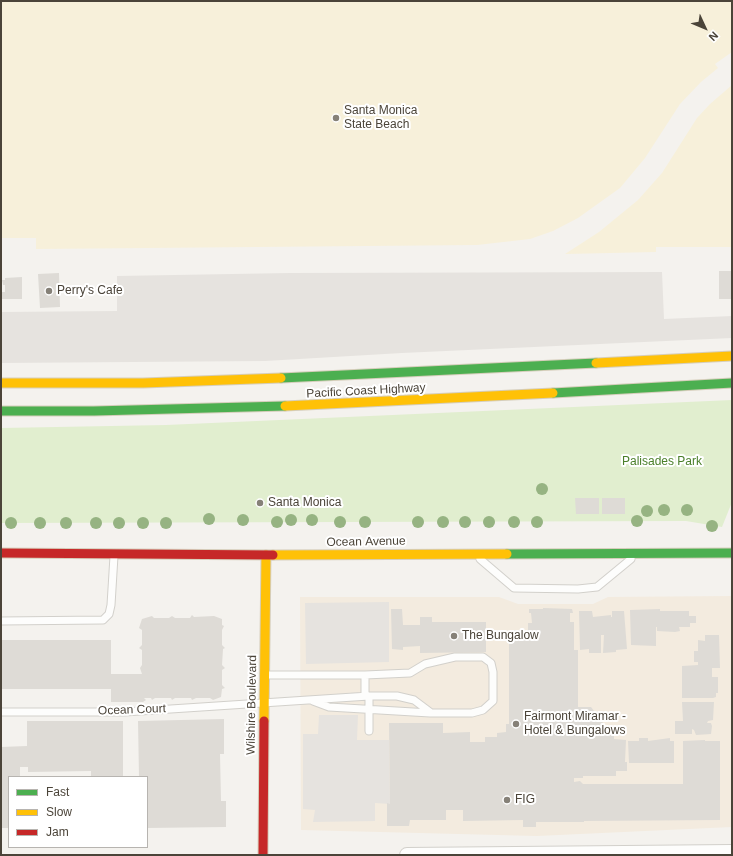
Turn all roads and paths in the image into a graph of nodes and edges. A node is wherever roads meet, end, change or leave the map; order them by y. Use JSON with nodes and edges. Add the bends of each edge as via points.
{"nodes":[{"id":1,"x":732,"y":356,"type":"edge"},
{"id":2,"x":1,"y":383,"type":"edge"},
{"id":3,"x":732,"y":384,"type":"edge"},
{"id":4,"x":1,"y":411,"type":"edge"},
{"id":5,"x":1,"y":553,"type":"edge"},
{"id":6,"x":472,"y":553,"type":"junction"},
{"id":7,"x":638,"y":553,"type":"junction"},
{"id":8,"x":732,"y":553,"type":"edge"},
{"id":9,"x":114,"y":554,"type":"junction"},
{"id":10,"x":266,"y":555,"type":"junction"},
{"id":11,"x":1,"y":621,"type":"edge"},
{"id":12,"x":264,"y":675,"type":"junction"},
{"id":13,"x":365,"y":675,"type":"junction"},
{"id":14,"x":367,"y":696,"type":"junction"},
{"id":15,"x":313,"y":701,"type":"junction"},
{"id":16,"x":264,"y":702,"type":"junction"},
{"id":17,"x":368,"y":710,"type":"junction"},
{"id":18,"x":1,"y":712,"type":"edge"},
{"id":19,"x":430,"y":713,"type":"junction"},
{"id":20,"x":369,"y":731,"type":"dead end"},
{"id":21,"x":732,"y":852,"type":"edge"},
{"id":22,"x":263,"y":855,"type":"edge"},
{"id":23,"x":269,"y":855,"type":"edge"},
{"id":24,"x":407,"y":855,"type":"edge"},
{"id":25,"x":533,"y":855,"type":"edge"}],
"edges":[{"from":1,"to":2,"type":"main road","name":"Pacific Coast Highway","via":[[367,378]]},
{"from":3,"to":4,"type":"main road","name":"Pacific Coast Highway","via":[[142,410]]},
{"from":5,"to":9,"type":"main road","name":"Ocean Avenue"},
{"from":6,"to":7,"type":"main road","name":"Ocean Avenue"},
{"from":6,"to":7,"type":"lane","via":[[514,588],[578,589],[597,587]]},
{"from":6,"to":10,"type":"main road","name":"Ocean Avenue"},
{"from":7,"to":8,"type":"main road","name":"Ocean Avenue"},
{"from":9,"to":10,"type":"main road","name":"Ocean Avenue"},
{"from":9,"to":11,"type":"lane","via":[[112,605],[104,620]]},
{"from":10,"to":12,"type":"main road","name":"Wilshire Boulevard"},
{"from":12,"to":13,"type":"lane"},
{"from":12,"to":16,"type":"main road","name":"Wilshire Boulevard"},
{"from":13,"to":14,"type":"lane"},
{"from":13,"to":19,"type":"lane","via":[[410,673],[425,664],[455,657],[483,657],[491,663],[493,701],[483,710],[472,713]]},
{"from":14,"to":15,"type":"lane","name":"Ocean Court"},
{"from":14,"to":17,"type":"lane"},
{"from":14,"to":19,"type":"lane","name":"Ocean Court","via":[[397,696],[414,700]]},
{"from":15,"to":16,"type":"lane","name":"Ocean Court"},
{"from":15,"to":17,"type":"lane","via":[[329,708]]},
{"from":16,"to":18,"type":"lane","name":"Ocean Court","via":[[125,712]]},
{"from":16,"to":22,"type":"main road","name":"Wilshire Boulevard"},
{"from":17,"to":19,"type":"lane"},
{"from":17,"to":20,"type":"lane"},
{"from":21,"to":25,"type":"street"},
{"from":22,"to":23,"type":"street"},
{"from":24,"to":25,"type":"street"}]}
